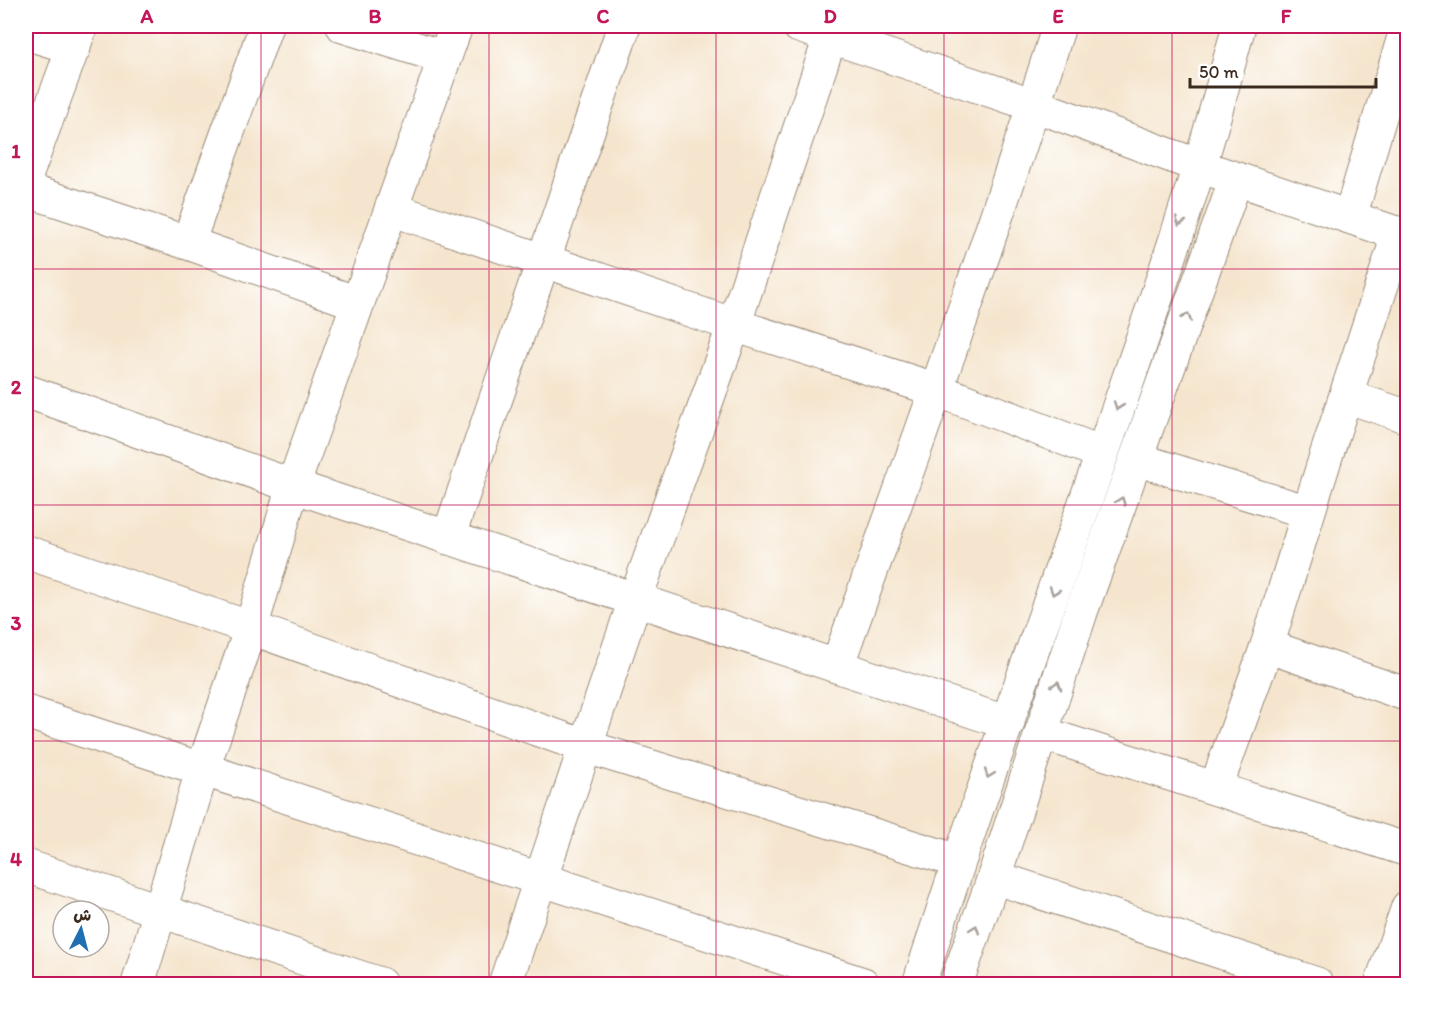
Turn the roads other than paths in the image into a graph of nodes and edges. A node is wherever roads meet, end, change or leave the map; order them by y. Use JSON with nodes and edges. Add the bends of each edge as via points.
{"nodes":[{"id":1,"x":266,"y":26,"type":"edge"},
{"id":2,"x":343,"y":26,"type":"edge"},
{"id":3,"x":456,"y":26,"type":"edge"},
{"id":4,"x":624,"y":26,"type":"edge"},
{"id":5,"x":799,"y":26,"type":"edge"},
{"id":6,"x":1059,"y":26,"type":"edge"},
{"id":7,"x":1239,"y":26,"type":"edge"},
{"id":8,"x":832,"y":31,"type":"edge"},
{"id":9,"x":26,"y":33,"type":"edge"},
{"id":10,"x":77,"y":37,"type":"edge"},
{"id":11,"x":1406,"y":37,"type":"edge"},
{"id":12,"x":443,"y":57,"type":"junction"},
{"id":13,"x":1034,"y":105,"type":"junction"},
{"id":14,"x":1199,"y":166,"type":"junction"},
{"id":15,"x":26,"y":176,"type":"edge"},
{"id":16,"x":1236,"y":179,"type":"junction"},
{"id":17,"x":26,"y":190,"type":"edge"},
{"id":18,"x":391,"y":209,"type":"junction"},
{"id":19,"x":1350,"y":217,"type":"junction"},
{"id":20,"x":1403,"y":235,"type":"edge"},
{"id":21,"x":188,"y":243,"type":"junction"},
{"id":22,"x":542,"y":260,"type":"junction"},
{"id":23,"x":357,"y":303,"type":"junction"},
{"id":24,"x":734,"y":325,"type":"junction"},
{"id":25,"x":937,"y":390,"type":"junction"},
{"id":26,"x":26,"y":392,"type":"edge"},
{"id":27,"x":1346,"y":396,"type":"junction"},
{"id":28,"x":1407,"y":417,"type":"edge"},
{"id":29,"x":1102,"y":453,"type":"junction"},
{"id":30,"x":1136,"y":459,"type":"junction"},
{"id":31,"x":293,"y":486,"type":"junction"},
{"id":32,"x":1308,"y":512,"type":"junction"},
{"id":33,"x":447,"y":538,"type":"junction"},
{"id":34,"x":26,"y":552,"type":"edge"},
{"id":35,"x":635,"y":600,"type":"junction"},
{"id":36,"x":251,"y":628,"type":"junction"},
{"id":37,"x":1267,"y":646,"type":"junction"},
{"id":38,"x":837,"y":666,"type":"junction"},
{"id":39,"x":1407,"y":695,"type":"edge"},
{"id":40,"x":26,"y":712,"type":"edge"},
{"id":41,"x":1008,"y":723,"type":"junction"},
{"id":42,"x":1041,"y":733,"type":"junction"},
{"id":43,"x":587,"y":747,"type":"junction"},
{"id":44,"x":202,"y":771,"type":"junction"},
{"id":45,"x":1216,"y":787,"type":"junction"},
{"id":46,"x":1407,"y":850,"type":"edge"},
{"id":47,"x":958,"y":861,"type":"junction"},
{"id":48,"x":26,"y":866,"type":"edge"},
{"id":49,"x":994,"y":877,"type":"junction"},
{"id":50,"x":540,"y":878,"type":"junction"},
{"id":51,"x":1407,"y":907,"type":"edge"},
{"id":52,"x":160,"y":911,"type":"junction"},
{"id":53,"x":138,"y":984,"type":"edge"},
{"id":54,"x":380,"y":984,"type":"edge"},
{"id":55,"x":505,"y":984,"type":"edge"},
{"id":56,"x":863,"y":984,"type":"edge"},
{"id":57,"x":919,"y":984,"type":"edge"},
{"id":58,"x":956,"y":984,"type":"edge"},
{"id":59,"x":1317,"y":984,"type":"edge"},
{"id":60,"x":1381,"y":984,"type":"edge"}],
"edges":[{"from":1,"to":21,"type":"street"},
{"from":2,"to":12,"type":"street"},
{"from":3,"to":12,"type":"street"},
{"from":4,"to":22,"type":"street"},
{"from":5,"to":8,"type":"street"},
{"from":6,"to":13,"type":"street"},
{"from":7,"to":14,"type":"street"},
{"from":8,"to":13,"type":"street"},
{"from":8,"to":24,"type":"street"},
{"from":9,"to":10,"type":"street"},
{"from":10,"to":15,"type":"street"},
{"from":11,"to":19,"type":"street"},
{"from":12,"to":18,"type":"street"},
{"from":13,"to":14,"type":"street"},
{"from":13,"to":25,"type":"street"},
{"from":14,"to":16,"type":"street"},
{"from":14,"to":29,"type":"street","one_way":true},
{"from":16,"to":19,"type":"street"},
{"from":30,"to":16,"type":"street","one_way":true},
{"from":17,"to":21,"type":"street"},
{"from":18,"to":22,"type":"street"},
{"from":18,"to":23,"type":"street"},
{"from":19,"to":20,"type":"street"},
{"from":20,"to":27,"type":"street"},
{"from":21,"to":23,"type":"street"},
{"from":22,"to":24,"type":"street"},
{"from":22,"to":33,"type":"street"},
{"from":23,"to":31,"type":"street"},
{"from":24,"to":25,"type":"street"},
{"from":24,"to":35,"type":"street"},
{"from":25,"to":29,"type":"street"},
{"from":25,"to":38,"type":"street"},
{"from":26,"to":31,"type":"street"},
{"from":27,"to":28,"type":"street"},
{"from":27,"to":32,"type":"street"},
{"from":29,"to":41,"type":"street","one_way":true},
{"from":30,"to":32,"type":"street"},
{"from":42,"to":30,"type":"street","one_way":true},
{"from":31,"to":33,"type":"street"},
{"from":31,"to":36,"type":"street"},
{"from":32,"to":37,"type":"street"},
{"from":33,"to":35,"type":"street"},
{"from":34,"to":36,"type":"street"},
{"from":35,"to":38,"type":"street"},
{"from":35,"to":43,"type":"street"},
{"from":36,"to":43,"type":"street"},
{"from":36,"to":44,"type":"street"},
{"from":37,"to":39,"type":"street"},
{"from":37,"to":45,"type":"street"},
{"from":38,"to":41,"type":"street"},
{"from":40,"to":44,"type":"street"},
{"from":41,"to":47,"type":"street","one_way":true},
{"from":42,"to":45,"type":"street"},
{"from":42,"to":49,"type":"street"},
{"from":43,"to":47,"type":"street"},
{"from":43,"to":50,"type":"street"},
{"from":44,"to":50,"type":"street"},
{"from":44,"to":52,"type":"street"},
{"from":45,"to":46,"type":"street"},
{"from":47,"to":57,"type":"street"},
{"from":48,"to":52,"type":"street"},
{"from":58,"to":49,"type":"street","one_way":true},
{"from":49,"to":59,"type":"street"},
{"from":50,"to":55,"type":"street"},
{"from":50,"to":56,"type":"street"},
{"from":51,"to":60,"type":"street"},
{"from":52,"to":53,"type":"street"},
{"from":52,"to":54,"type":"street"}]}
